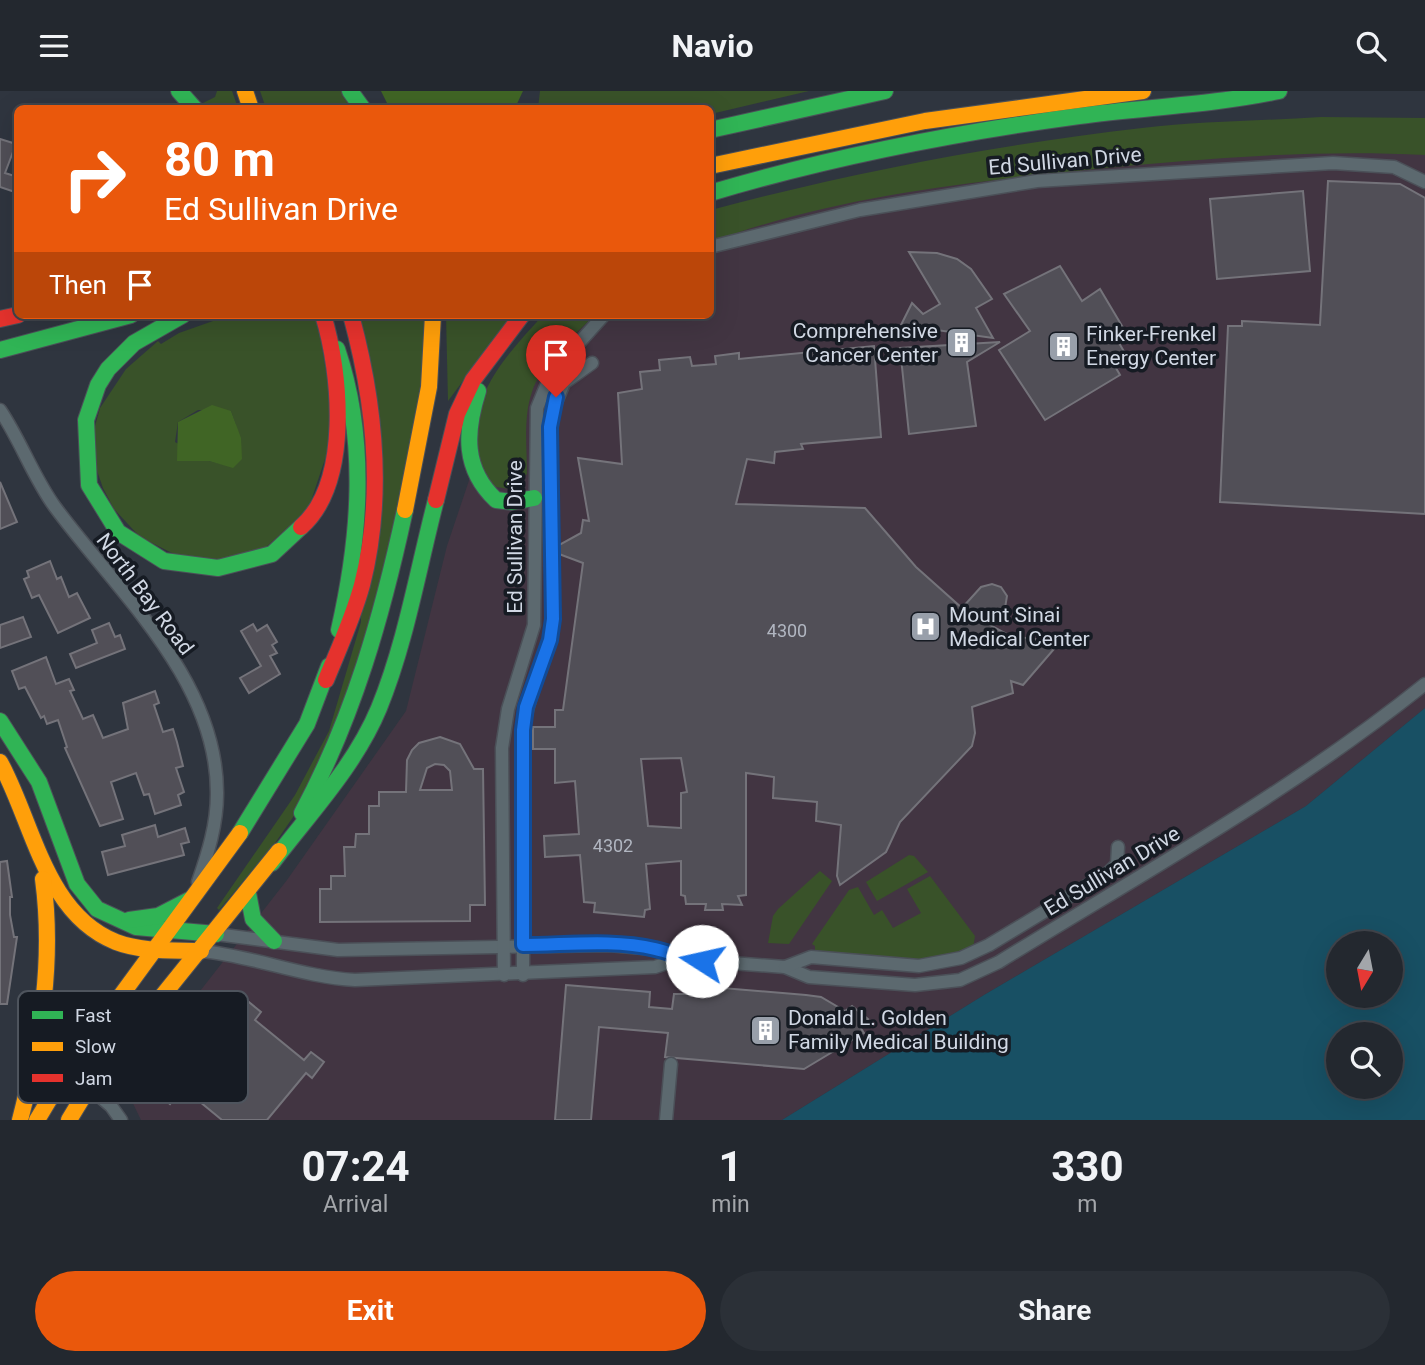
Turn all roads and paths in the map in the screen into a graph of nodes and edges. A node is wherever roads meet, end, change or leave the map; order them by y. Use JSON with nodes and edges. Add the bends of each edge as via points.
{"nodes":[{"id":1,"x":178,"y":91,"type":"edge"},
{"id":2,"x":886,"y":91,"type":"edge"},
{"id":3,"x":1143,"y":91,"type":"edge"},
{"id":4,"x":1279,"y":91,"type":"edge"},
{"id":5,"x":191,"y":105,"type":"edge"},
{"id":6,"x":714,"y":129,"type":"edge"},
{"id":7,"x":714,"y":165,"type":"edge"},
{"id":8,"x":1425,"y":182,"type":"edge"},
{"id":9,"x":714,"y":192,"type":"edge"},
{"id":10,"x":714,"y":246,"type":"edge"},
{"id":11,"x":116,"y":319,"type":"edge"},
{"id":12,"x":173,"y":319,"type":"edge"},
{"id":13,"x":324,"y":319,"type":"edge"},
{"id":14,"x":325,"y":319,"type":"edge"},
{"id":15,"x":352,"y":319,"type":"edge"},
{"id":16,"x":432,"y":319,"type":"edge"},
{"id":17,"x":519,"y":319,"type":"edge"},
{"id":18,"x":600,"y":319,"type":"edge"},
{"id":19,"x":0,"y":349,"type":"edge"},
{"id":20,"x":495,"y":352,"type":"junction"},
{"id":21,"x":592,"y":363,"type":"dead end"},
{"id":22,"x":0,"y":410,"type":"edge"},
{"id":23,"x":534,"y":498,"type":"junction"},
{"id":24,"x":326,"y":680,"type":"junction"},
{"id":25,"x":1425,"y":684,"type":"edge"},
{"id":26,"x":0,"y":721,"type":"edge"},
{"id":27,"x":0,"y":762,"type":"edge"},
{"id":28,"x":35,"y":836,"type":"junction"},
{"id":29,"x":1118,"y":847,"type":"dead end"},
{"id":30,"x":272,"y":863,"type":"junction"},
{"id":31,"x":248,"y":893,"type":"junction"},
{"id":32,"x":193,"y":897,"type":"junction"},
{"id":33,"x":119,"y":921,"type":"junction"},
{"id":34,"x":169,"y":931,"type":"junction"},
{"id":35,"x":216,"y":934,"type":"junction"},
{"id":36,"x":274,"y":941,"type":"junction"},
{"id":37,"x":523,"y":945,"type":"junction"},
{"id":38,"x":989,"y":945,"type":"junction"},
{"id":39,"x":504,"y":946,"type":"junction"},
{"id":40,"x":156,"y":949,"type":"junction"},
{"id":41,"x":201,"y":951,"type":"junction"},
{"id":42,"x":1012,"y":954,"type":"junction"},
{"id":43,"x":679,"y":959,"type":"junction"},
{"id":44,"x":894,"y":964,"type":"junction"},
{"id":45,"x":785,"y":967,"type":"junction"},
{"id":46,"x":504,"y":975,"type":"junction"},
{"id":47,"x":523,"y":975,"type":"junction"},
{"id":48,"x":904,"y":984,"type":"junction"},
{"id":49,"x":48,"y":991,"type":"edge"},
{"id":50,"x":125,"y":991,"type":"edge"},
{"id":51,"x":168,"y":991,"type":"edge"},
{"id":52,"x":671,"y":1064,"type":"dead end"},
{"id":53,"x":24,"y":1103,"type":"edge"},
{"id":54,"x":48,"y":1103,"type":"edge"},
{"id":55,"x":79,"y":1103,"type":"edge"},
{"id":56,"x":108,"y":1103,"type":"edge"},
{"id":57,"x":20,"y":1120,"type":"edge"},
{"id":58,"x":37,"y":1120,"type":"edge"},
{"id":59,"x":69,"y":1120,"type":"edge"},
{"id":60,"x":121,"y":1120,"type":"edge"},
{"id":61,"x":666,"y":1120,"type":"edge"}],
"edges":[{"from":1,"to":5,"type":"main road"},
{"from":2,"to":6,"type":"main road"},
{"from":3,"to":7,"type":"main road","via":[[937,117]]},
{"from":4,"to":9,"type":"main road","via":[[1239,101],[1097,113],[936,138],[825,161]]},
{"from":8,"to":10,"type":"street","name":"Ed Sullivan Drive","via":[[1394,167],[1333,163],[1037,181],[860,210]]},
{"from":11,"to":19,"type":"main road"},
{"from":12,"to":13,"type":"main road","via":[[135,341],[99,384],[87,413],[84,465],[103,512],[125,537],[160,559],[199,570],[236,568],[270,555],[304,527],[329,492],[339,460],[341,407]]},
{"from":14,"to":24,"type":"main road","via":[[341,358],[351,408],[358,495],[352,567]]},
{"from":15,"to":24,"type":"main road","via":[[371,401],[374,491],[358,596]]},
{"from":16,"to":30,"type":"main road","via":[[427,408],[375,643],[332,758]]},
{"from":17,"to":20,"type":"main road"},
{"from":18,"to":23,"type":"street","name":"Ed Sullivan Drive","via":[[558,365],[541,393],[535,424]]},
{"from":20,"to":23,"type":"main road","via":[[475,399],[468,440],[470,464],[480,485],[496,501]]},
{"from":20,"to":30,"type":"main road","via":[[473,380],[457,414],[396,659],[378,710],[351,760]]},
{"from":21,"to":37,"type":"street","name":"Ed Sullivan Drive","via":[[564,383],[550,427],[553,619],[523,730]]},
{"from":22,"to":32,"type":"street","name":"North Bay Road","via":[[56,507],[166,648],[203,719],[214,759],[217,800],[212,839]]},
{"from":23,"to":39,"type":"street","name":"Ed Sullivan Drive","via":[[534,625],[508,709],[502,748]]},
{"from":24,"to":32,"type":"main road","via":[[271,789]]},
{"from":25,"to":42,"type":"street","name":"Ed Sullivan Drive","via":[[1277,792]]},
{"from":26,"to":33,"type":"main road","via":[[40,785],[89,902]]},
{"from":27,"to":28,"type":"main road"},
{"from":28,"to":40,"type":"main road","via":[[60,899],[78,920],[114,942]]},
{"from":28,"to":49,"type":"main road","via":[[48,910]]},
{"from":29,"to":38,"type":"street","name":"Ed Sullivan Drive","via":[[1117,864],[1108,873]]},
{"from":30,"to":31,"type":"main road"},
{"from":31,"to":35,"type":"main road"},
{"from":31,"to":36,"type":"main road","via":[[253,919]]},
{"from":32,"to":33,"type":"main road","via":[[158,916]]},
{"from":32,"to":34,"type":"main road"},
{"from":33,"to":34,"type":"main road","via":[[146,930]]},
{"from":34,"to":35,"type":"main road"},
{"from":34,"to":40,"type":"main road"},
{"from":35,"to":36,"type":"street","name":"Ed Sullivan Drive"},
{"from":35,"to":41,"type":"main road"},
{"from":36,"to":39,"type":"street","name":"Ed Sullivan Drive","via":[[346,950]]},
{"from":37,"to":39,"type":"street","name":"Ed Sullivan Drive"},
{"from":37,"to":43,"type":"street","name":"Ed Sullivan Drive","via":[[655,949]]},
{"from":37,"to":47,"type":"street","name":"Ed Sullivan Drive"},
{"from":38,"to":42,"type":"street"},
{"from":38,"to":44,"type":"street","name":"Ed Sullivan Drive","via":[[946,962]]},
{"from":39,"to":46,"type":"street","name":"Ed Sullivan Drive"},
{"from":40,"to":41,"type":"main road"},
{"from":40,"to":50,"type":"main road"},
{"from":41,"to":46,"type":"street","name":"Ed Sullivan Drive","via":[[332,979]]},
{"from":41,"to":51,"type":"main road"},
{"from":42,"to":48,"type":"street","name":"Ed Sullivan Drive","via":[[960,980]]},
{"from":43,"to":45,"type":"street","name":"Ed Sullivan Drive"},
{"from":43,"to":47,"type":"street","name":"Ed Sullivan Drive","via":[[655,967]]},
{"from":44,"to":45,"type":"street","name":"Ed Sullivan Drive","via":[[811,957]]},
{"from":44,"to":48,"type":"street"},
{"from":45,"to":48,"type":"street","name":"Ed Sullivan Drive","via":[[809,977]]},
{"from":46,"to":47,"type":"street","name":"Ed Sullivan Drive"},
{"from":52,"to":61,"type":"street"},
{"from":53,"to":57,"type":"main road"},
{"from":54,"to":58,"type":"main road"},
{"from":55,"to":59,"type":"main road"},
{"from":56,"to":60,"type":"street"}]}
